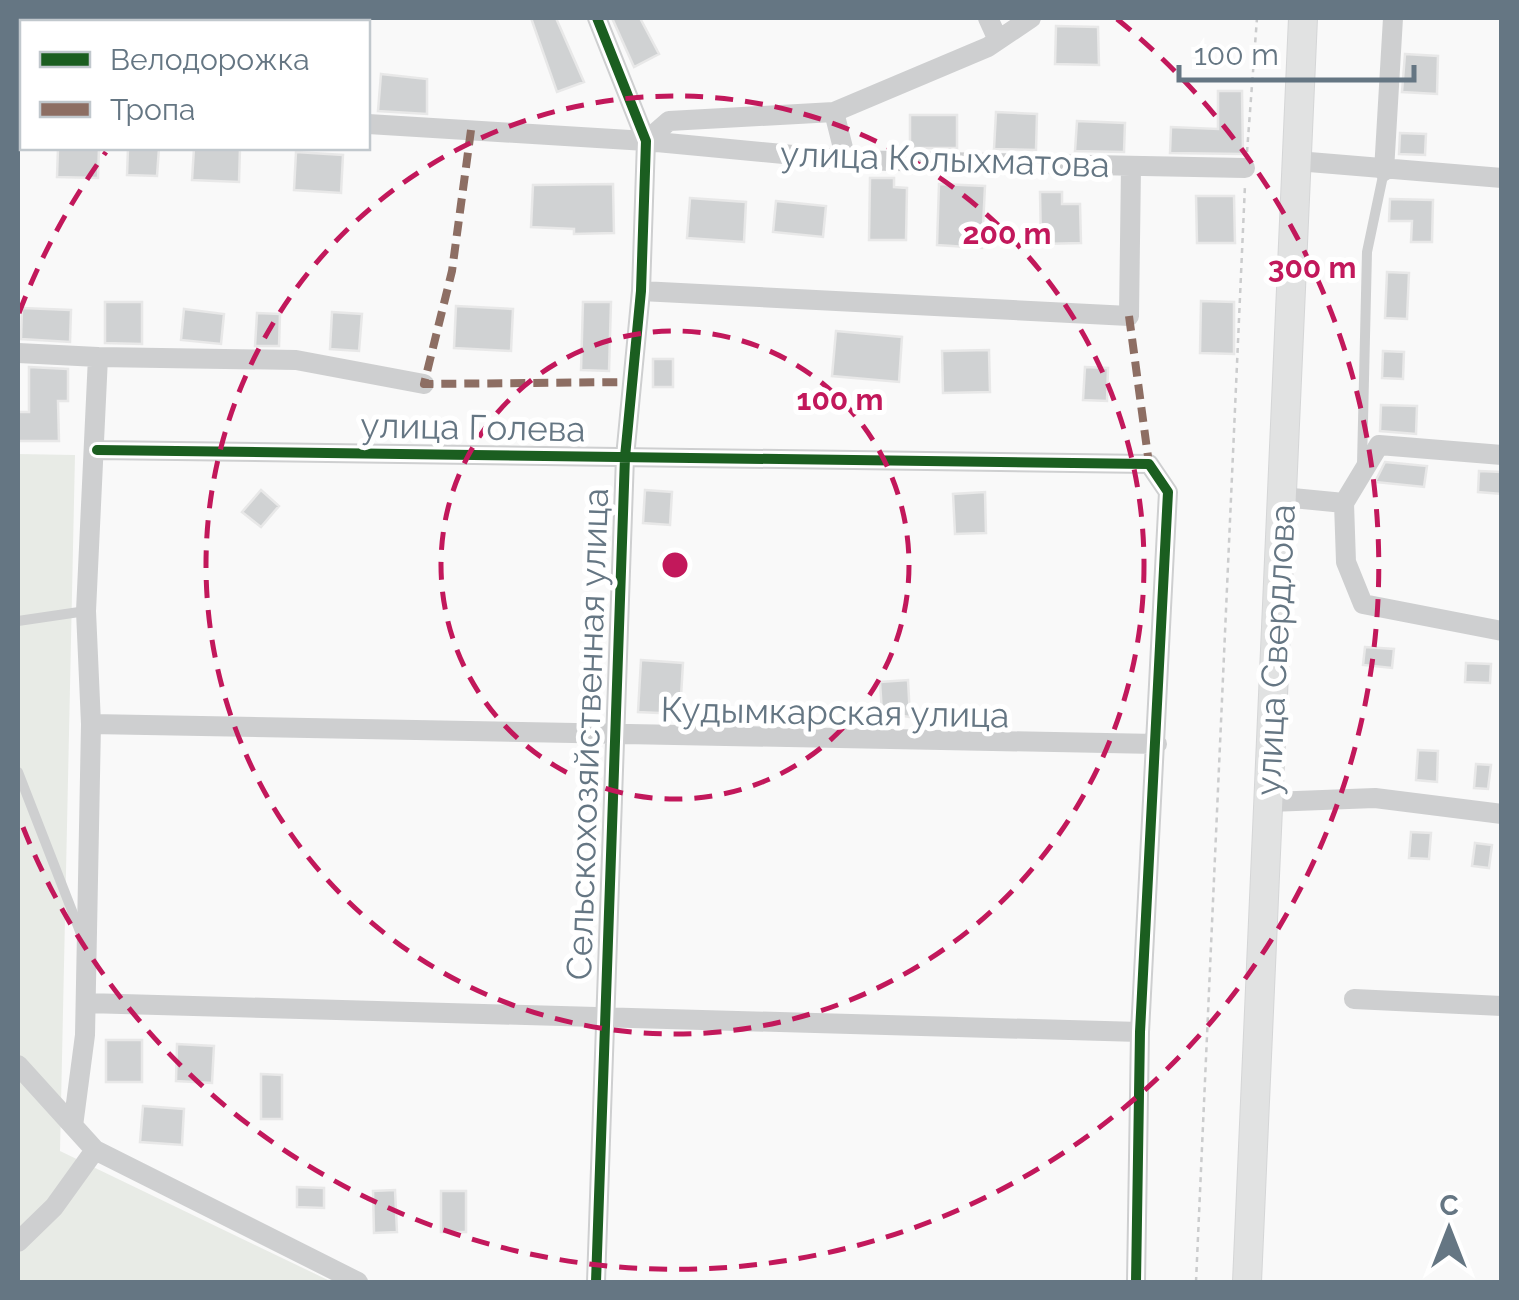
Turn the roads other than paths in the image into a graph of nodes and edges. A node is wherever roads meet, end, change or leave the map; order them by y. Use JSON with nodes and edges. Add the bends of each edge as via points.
{"nodes":[{"id":1,"x":597,"y":18,"type":"edge"},
{"id":2,"x":988,"y":18,"type":"edge"},
{"id":3,"x":1032,"y":18,"type":"edge"},
{"id":4,"x":1303,"y":18,"type":"edge"},
{"id":5,"x":1393,"y":18,"type":"edge"},
{"id":6,"x":998,"y":40,"type":"junction"},
{"id":7,"x":834,"y":112,"type":"junction"},
{"id":8,"x":370,"y":124,"type":"edge"},
{"id":9,"x":646,"y":141,"type":"junction"},
{"id":10,"x":846,"y":160,"type":"junction"},
{"id":11,"x":1296,"y":160,"type":"junction"},
{"id":12,"x":1131,"y":166,"type":"junction"},
{"id":13,"x":1245,"y":168,"type":"road end"},
{"id":14,"x":1384,"y":171,"type":"junction"},
{"id":15,"x":1502,"y":178,"type":"edge"},
{"id":16,"x":641,"y":291,"type":"junction"},
{"id":17,"x":18,"y":353,"type":"edge"},
{"id":18,"x":98,"y":357,"type":"junction"},
{"id":19,"x":424,"y":384,"type":"dead end"},
{"id":20,"x":97,"y":450,"type":"junction"},
{"id":21,"x":1502,"y":455,"type":"edge"},
{"id":22,"x":625,"y":456,"type":"junction"},
{"id":23,"x":1362,"y":474,"type":"junction"},
{"id":24,"x":1282,"y":496,"type":"junction"},
{"id":25,"x":1344,"y":503,"type":"junction"},
{"id":26,"x":86,"y":611,"type":"junction"},
{"id":27,"x":18,"y":621,"type":"edge"},
{"id":28,"x":1502,"y":631,"type":"edge"},
{"id":29,"x":91,"y":724,"type":"junction"},
{"id":30,"x":615,"y":737,"type":"junction"},
{"id":31,"x":1158,"y":744,"type":"junction"},
{"id":32,"x":18,"y":772,"type":"edge"},
{"id":33,"x":1268,"y":802,"type":"junction"},
{"id":34,"x":1502,"y":814,"type":"edge"},
{"id":35,"x":84,"y":940,"type":"junction"},
{"id":36,"x":1354,"y":999,"type":"dead end"},
{"id":37,"x":86,"y":1002,"type":"junction"},
{"id":38,"x":1502,"y":1006,"type":"edge"},
{"id":39,"x":604,"y":1018,"type":"junction"},
{"id":40,"x":1140,"y":1032,"type":"junction"},
{"id":41,"x":18,"y":1065,"type":"edge"},
{"id":42,"x":73,"y":1126,"type":"junction"},
{"id":43,"x":95,"y":1150,"type":"junction"},
{"id":44,"x":18,"y":1242,"type":"edge"},
{"id":45,"x":358,"y":1282,"type":"edge"},
{"id":46,"x":596,"y":1282,"type":"edge"},
{"id":47,"x":1136,"y":1282,"type":"edge"},
{"id":48,"x":1248,"y":1282,"type":"edge"}],
"edges":[{"from":1,"to":9,"type":"street","name":"Сельскохозяйственная улица"},
{"from":2,"to":6,"type":"street"},
{"from":3,"to":6,"type":"street","name":"улица Колыхматова"},
{"from":4,"to":11,"type":"main road","name":"улица Свердлова"},
{"from":5,"to":14,"type":"street"},
{"from":6,"to":7,"type":"street","name":"улица Колыхматова"},
{"from":7,"to":9,"type":"street","name":"улица Колыхматова","via":[[669,121]]},
{"from":7,"to":10,"type":"street"},
{"from":8,"to":9,"type":"street","name":"улица Колыхматова"},
{"from":9,"to":10,"type":"street","name":"улица Колыхматова"},
{"from":9,"to":16,"type":"street","name":"Сельскохозяйственная улица"},
{"from":10,"to":12,"type":"street","name":"улица Колыхматова"},
{"from":11,"to":14,"type":"street"},
{"from":11,"to":24,"type":"main road","name":"улица Свердлова"},
{"from":12,"to":13,"type":"street","name":"улица Колыхматова"},
{"from":12,"to":16,"type":"street","via":[[1129,316]]},
{"from":14,"to":15,"type":"street"},
{"from":14,"to":23,"type":"lane","via":[[1367,252]]},
{"from":16,"to":22,"type":"street","name":"Сельскохозяйственная улица"},
{"from":17,"to":18,"type":"street"},
{"from":18,"to":19,"type":"street","via":[[296,360]]},
{"from":18,"to":20,"type":"street"},
{"from":20,"to":22,"type":"street","name":"улица Голева"},
{"from":20,"to":26,"type":"street"},
{"from":21,"to":23,"type":"street","via":[[1379,445]]},
{"from":22,"to":30,"type":"street","name":"Сельскохозяйственная улица"},
{"from":22,"to":31,"type":"street","name":"улица Голева","via":[[1148,464],[1168,492]]},
{"from":23,"to":25,"type":"street"},
{"from":24,"to":25,"type":"street"},
{"from":24,"to":33,"type":"main road","name":"улица Свердлова"},
{"from":25,"to":28,"type":"street","via":[[1346,562],[1363,604]]},
{"from":26,"to":27,"type":"lane"},
{"from":26,"to":29,"type":"street"},
{"from":29,"to":30,"type":"street","name":"Кудымкарская улица"},
{"from":29,"to":35,"type":"street"},
{"from":30,"to":31,"type":"street","name":"Кудымкарская улица"},
{"from":30,"to":39,"type":"street","name":"Сельскохозяйственная улица"},
{"from":31,"to":40,"type":"street"},
{"from":32,"to":35,"type":"lane"},
{"from":33,"to":34,"type":"street","via":[[1375,798]]},
{"from":33,"to":48,"type":"main road","name":"улица Свердлова"},
{"from":35,"to":37,"type":"street"},
{"from":36,"to":38,"type":"street"},
{"from":37,"to":39,"type":"street"},
{"from":37,"to":42,"type":"street"},
{"from":39,"to":40,"type":"street"},
{"from":39,"to":46,"type":"street","name":"Сельскохозяйственная улица"},
{"from":40,"to":47,"type":"street"},
{"from":41,"to":42,"type":"street"},
{"from":42,"to":43,"type":"street"},
{"from":43,"to":44,"type":"street","via":[[54,1207]]},
{"from":43,"to":45,"type":"street"}]}
